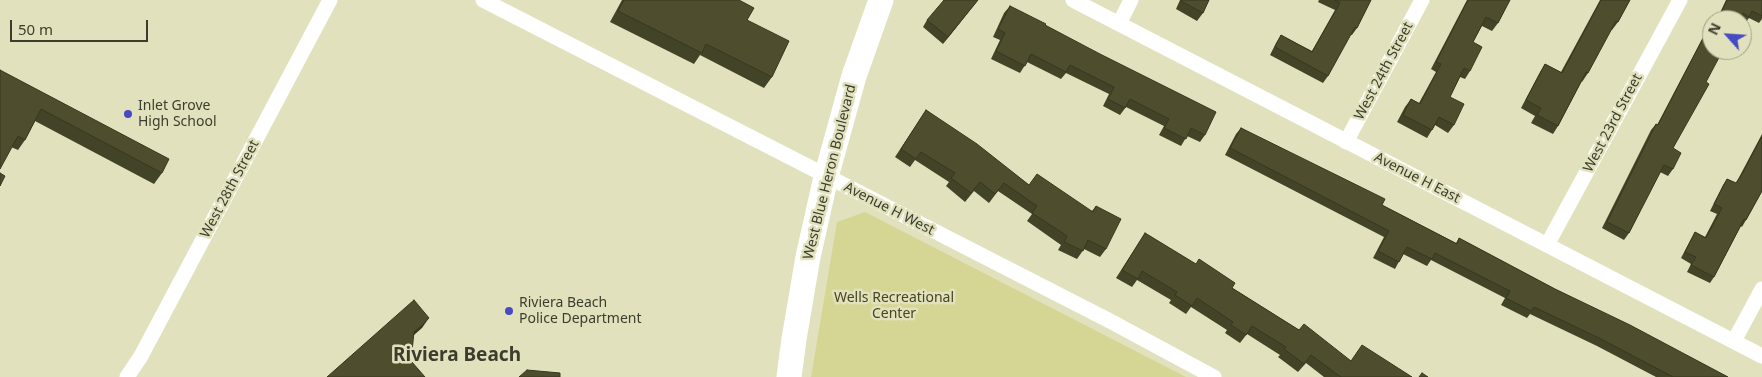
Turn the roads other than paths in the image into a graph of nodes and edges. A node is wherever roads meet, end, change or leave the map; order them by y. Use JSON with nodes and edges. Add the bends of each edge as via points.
{"nodes":[{"id":1,"x":330,"y":0,"type":"edge"},
{"id":2,"x":483,"y":0,"type":"edge"},
{"id":3,"x":881,"y":0,"type":"edge"},
{"id":4,"x":1073,"y":0,"type":"edge"},
{"id":5,"x":1131,"y":0,"type":"edge"},
{"id":6,"x":1422,"y":0,"type":"edge"},
{"id":7,"x":1680,"y":0,"type":"edge"},
{"id":8,"x":1119,"y":24,"type":"junction"},
{"id":9,"x":1346,"y":142,"type":"junction"},
{"id":10,"x":826,"y":177,"type":"junction"},
{"id":11,"x":1547,"y":245,"type":"junction"},
{"id":12,"x":1762,"y":289,"type":"edge"},
{"id":13,"x":1734,"y":341,"type":"junction"},
{"id":14,"x":1762,"y":356,"type":"edge"},
{"id":15,"x":127,"y":377,"type":"edge"},
{"id":16,"x":789,"y":377,"type":"edge"},
{"id":17,"x":1214,"y":377,"type":"edge"}],
"edges":[{"from":1,"to":15,"type":"street","name":"West 28th Street","via":[[142,356]]},
{"from":2,"to":10,"type":"street","name":"Avenue H West"},
{"from":3,"to":10,"type":"main road","name":"West Blue Heron Boulevard","via":[[854,76]]},
{"from":4,"to":8,"type":"street","name":"Avenue H East"},
{"from":5,"to":8,"type":"street"},
{"from":6,"to":9,"type":"street","name":"West 24th Street"},
{"from":7,"to":11,"type":"street","name":"West 23rd Street"},
{"from":8,"to":9,"type":"street","name":"Avenue H East"},
{"from":9,"to":11,"type":"street","name":"Avenue H East"},
{"from":10,"to":16,"type":"main road","name":"West Blue Heron Boulevard","via":[[808,257]]},
{"from":10,"to":17,"type":"street","name":"Avenue H West"},
{"from":11,"to":13,"type":"street","name":"Avenue H East"},
{"from":12,"to":13,"type":"street"},
{"from":13,"to":14,"type":"street","name":"Avenue H East"}]}
